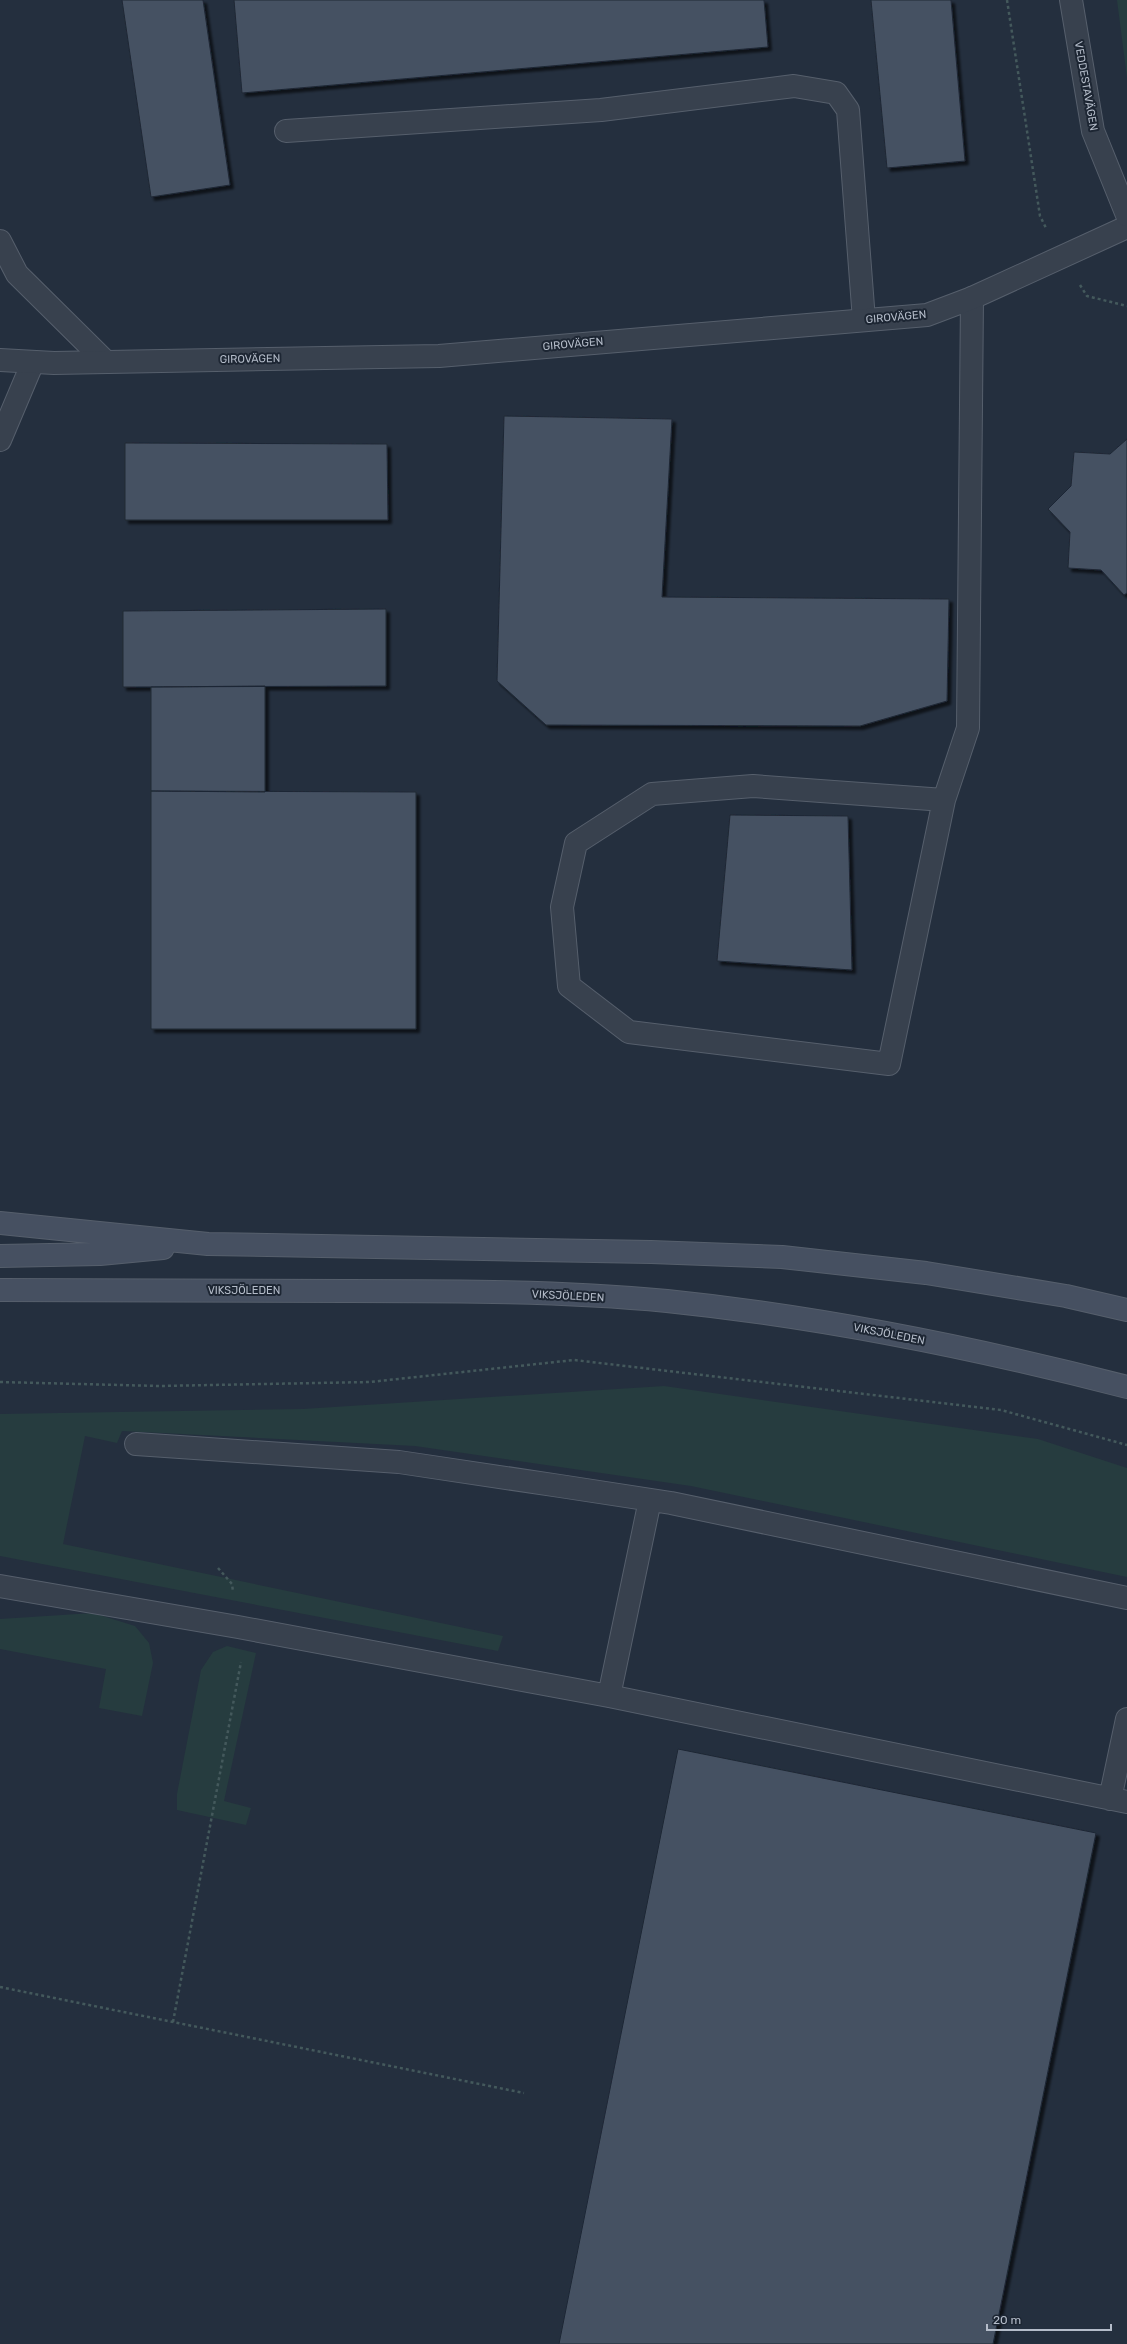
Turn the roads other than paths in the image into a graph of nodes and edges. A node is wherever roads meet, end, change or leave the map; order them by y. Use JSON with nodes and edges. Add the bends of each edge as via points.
{"nodes":[{"id":1,"x":1071,"y":0,"type":"edge"},
{"id":2,"x":286,"y":131,"type":"dead end"},
{"id":3,"x":1127,"y":215,"type":"edge"},
{"id":4,"x":1127,"y":227,"type":"edge"},
{"id":5,"x":0,"y":241,"type":"edge"},
{"id":6,"x":972,"y":298,"type":"junction"},
{"id":7,"x":864,"y":320,"type":"junction"},
{"id":8,"x":0,"y":360,"type":"edge"},
{"id":9,"x":33,"y":362,"type":"junction"},
{"id":10,"x":106,"y":362,"type":"junction"},
{"id":11,"x":0,"y":440,"type":"edge"},
{"id":12,"x":944,"y":800,"type":"junction"},
{"id":13,"x":0,"y":1223,"type":"edge"},
{"id":14,"x":208,"y":1244,"type":"junction"},
{"id":15,"x":0,"y":1256,"type":"edge"},
{"id":16,"x":0,"y":1290,"type":"edge"},
{"id":17,"x":1127,"y":1310,"type":"edge"},
{"id":18,"x":1127,"y":1387,"type":"edge"},
{"id":19,"x":136,"y":1444,"type":"dead end"},
{"id":20,"x":650,"y":1500,"type":"junction"},
{"id":21,"x":0,"y":1586,"type":"edge"},
{"id":22,"x":1127,"y":1598,"type":"edge"},
{"id":23,"x":609,"y":1696,"type":"junction"},
{"id":24,"x":1127,"y":1719,"type":"edge"},
{"id":25,"x":1119,"y":1801,"type":"edge"}],
"edges":[{"from":1,"to":3,"type":"street","name":"VEDDESTAVÄGEN","via":[[1093,131]]},
{"from":2,"to":7,"type":"street","via":[[601,110],[794,86],[836,93],[848,110]]},
{"from":4,"to":6,"type":"street","name":"GIROVÄGEN"},
{"from":5,"to":10,"type":"street","via":[[17,274]]},
{"from":6,"to":7,"type":"street","name":"GIROVÄGEN","via":[[927,315]]},
{"from":6,"to":12,"type":"street","via":[[968,728]]},
{"from":7,"to":10,"type":"street","name":"GIROVÄGEN","via":[[439,356]]},
{"from":8,"to":9,"type":"street","name":"GIROVÄGEN"},
{"from":9,"to":10,"type":"street","name":"GIROVÄGEN"},
{"from":9,"to":11,"type":"street"},
{"from":12,"to":12,"type":"street","via":[[889,1064],[629,1032],[569,986],[562,908],[576,843],[652,794],[753,786]]},
{"from":13,"to":14,"type":"main road"},
{"from":14,"to":15,"type":"main road","via":[[100,1254]]},
{"from":14,"to":17,"type":"main road","via":[[651,1252],[782,1257],[926,1273],[1066,1296]]},
{"from":16,"to":18,"type":"main road","name":"VIKSJÖLEDEN","via":[[466,1291],[665,1301],[789,1315],[902,1336],[1018,1359]]},
{"from":19,"to":20,"type":"street","via":[[399,1462]]},
{"from":20,"to":22,"type":"street"},
{"from":20,"to":23,"type":"street"},
{"from":21,"to":23,"type":"street"},
{"from":23,"to":25,"type":"street"},
{"from":24,"to":25,"type":"street"}]}
